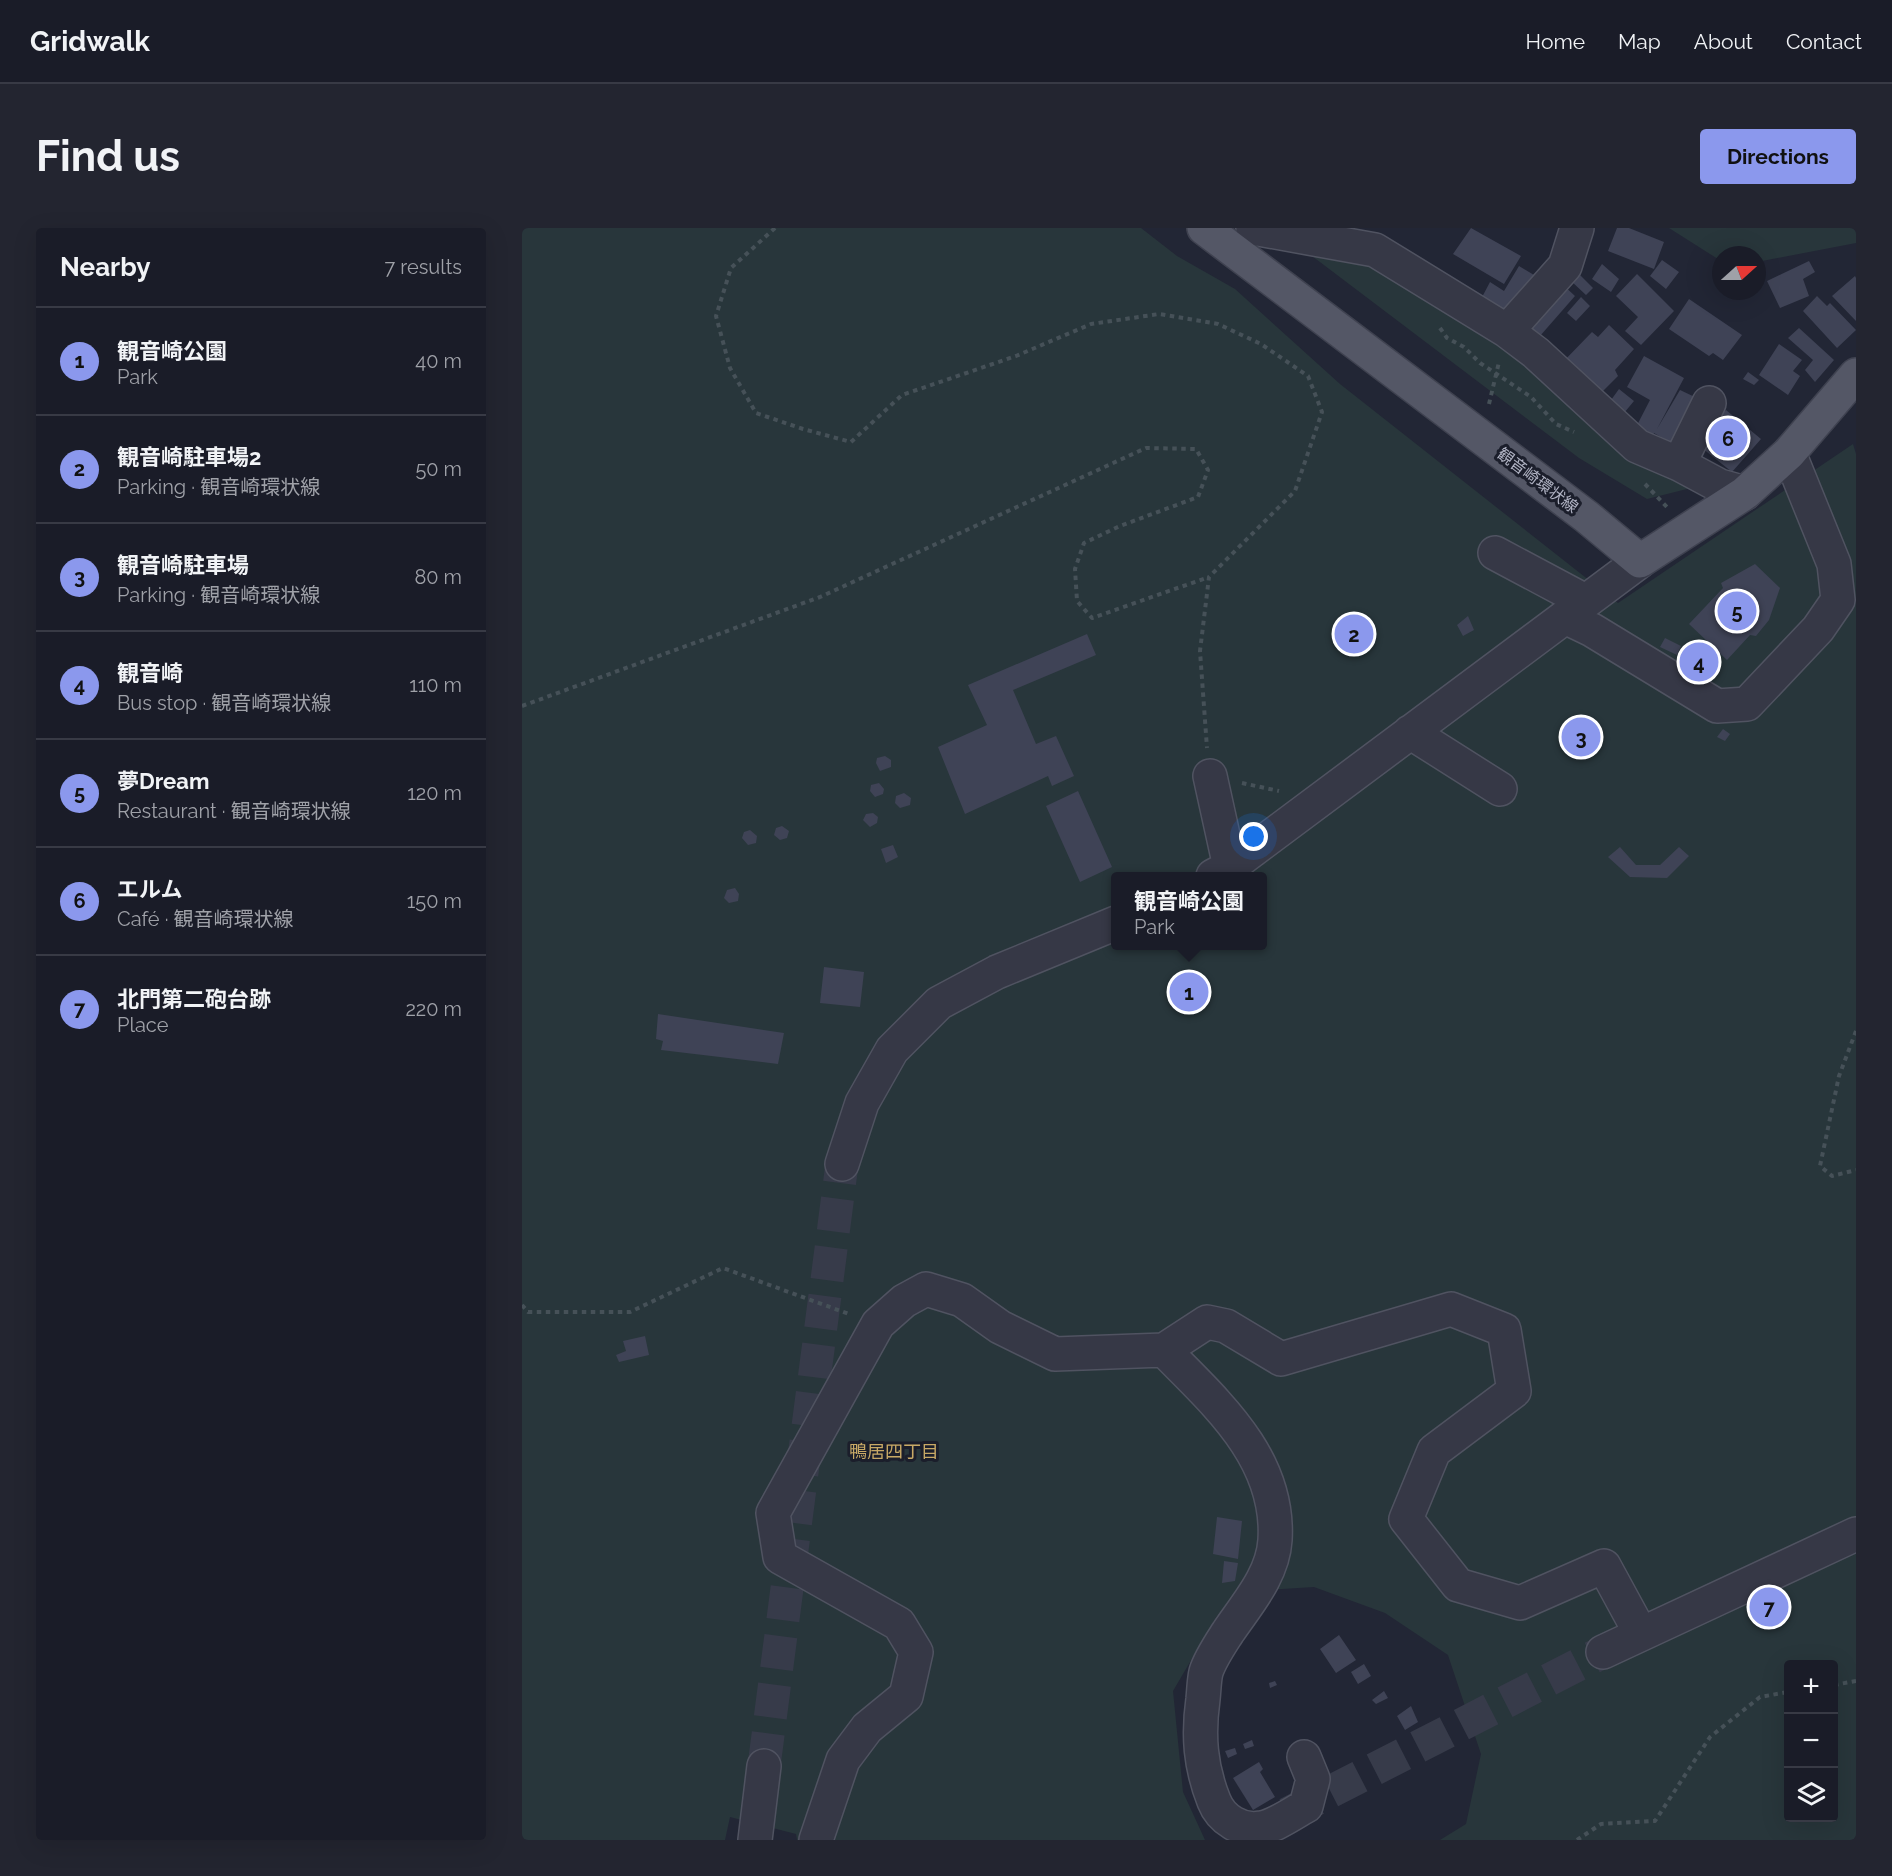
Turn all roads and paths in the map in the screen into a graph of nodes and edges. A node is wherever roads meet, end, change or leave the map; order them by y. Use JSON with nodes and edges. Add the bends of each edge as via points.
{"nodes":[{"id":1,"x":776,"y":228,"type":"edge"},
{"id":2,"x":1204,"y":228,"type":"edge"},
{"id":3,"x":1254,"y":228,"type":"edge"},
{"id":4,"x":1577,"y":228,"type":"edge"},
{"id":5,"x":1366,"y":239,"type":"edge"},
{"id":6,"x":1437,"y":325,"type":"dead end"},
{"id":7,"x":1507,"y":331,"type":"junction"},
{"id":8,"x":1496,"y":374,"type":"junction"},
{"id":9,"x":1856,"y":375,"type":"edge"},
{"id":10,"x":1710,"y":403,"type":"dead end"},
{"id":11,"x":1489,"y":405,"type":"dead end"},
{"id":12,"x":1576,"y":433,"type":"dead end"},
{"id":13,"x":1789,"y":453,"type":"junction"},
{"id":14,"x":1679,"y":464,"type":"junction"},
{"id":15,"x":1638,"y":477,"type":"dead end"},
{"id":16,"x":1745,"y":493,"type":"junction"},
{"id":17,"x":1669,"y":509,"type":"dead end"},
{"id":18,"x":1495,"y":554,"type":"dead end"},
{"id":19,"x":1640,"y":561,"type":"junction"},
{"id":20,"x":1209,"y":577,"type":"junction"},
{"id":21,"x":1575,"y":609,"type":"junction"},
{"id":22,"x":522,"y":706,"type":"edge"},
{"id":23,"x":1410,"y":732,"type":"junction"},
{"id":24,"x":1210,"y":776,"type":"junction"},
{"id":25,"x":1500,"y":789,"type":"dead end"},
{"id":26,"x":1288,"y":794,"type":"dead end"},
{"id":27,"x":1221,"y":872,"type":"edge"},
{"id":28,"x":1111,"y":925,"type":"edge"},
{"id":29,"x":1856,"y":1032,"type":"edge"},
{"id":30,"x":842,"y":1164,"type":"tunnel mouth"},
{"id":31,"x":1856,"y":1170,"type":"edge"},
{"id":32,"x":522,"y":1305,"type":"edge"},
{"id":33,"x":878,"y":1324,"type":"junction"},
{"id":34,"x":1164,"y":1350,"type":"junction"},
{"id":35,"x":1856,"y":1534,"type":"edge"},
{"id":36,"x":1641,"y":1634,"type":"junction"},
{"id":37,"x":1603,"y":1652,"type":"tunnel mouth"},
{"id":38,"x":1856,"y":1681,"type":"edge"},
{"id":39,"x":1838,"y":1684,"type":"edge"},
{"id":40,"x":1784,"y":1693,"type":"edge"},
{"id":41,"x":1304,"y":1757,"type":"dead end"},
{"id":42,"x":764,"y":1766,"type":"tunnel mouth"},
{"id":43,"x":755,"y":1840,"type":"edge"},
{"id":44,"x":816,"y":1840,"type":"edge"},
{"id":45,"x":1577,"y":1840,"type":"edge"}],
"edges":[{"from":1,"to":20,"type":"path","via":[[730,268],[716,316],[730,368],[756,413],[803,429],[850,442],[902,395],[1016,356],[1091,324],[1159,314],[1218,324],[1261,344],[1308,376],[1322,412],[1295,491]]},
{"from":2,"to":19,"type":"main road","name":"観音崎環状線"},
{"from":3,"to":5,"type":"street"},
{"from":4,"to":7,"type":"street","via":[[1565,266]]},
{"from":5,"to":7,"type":"street"},
{"from":6,"to":8,"type":"path","via":[[1447,338]]},
{"from":7,"to":8,"type":"path"},
{"from":7,"to":14,"type":"street","via":[[1637,446]]},
{"from":8,"to":11,"type":"path"},
{"from":8,"to":12,"type":"path","via":[[1531,397],[1556,424]]},
{"from":9,"to":13,"type":"main road"},
{"from":10,"to":14,"type":"street"},
{"from":13,"to":16,"type":"main road"},
{"from":13,"to":21,"type":"street","via":[[1834,564],[1838,600],[1818,629],[1747,704],[1718,706],[1592,630]]},
{"from":14,"to":16,"type":"street","via":[[1720,486]]},
{"from":15,"to":17,"type":"path"},
{"from":16,"to":19,"type":"main road"},
{"from":18,"to":21,"type":"street"},
{"from":19,"to":21,"type":"street"},
{"from":20,"to":22,"type":"path","via":[[1092,618],[1077,601],[1075,569],[1084,543],[1198,497],[1208,470],[1196,449],[1146,448],[820,597]]},
{"from":20,"to":24,"type":"path","via":[[1200,651]]},
{"from":21,"to":23,"type":"street"},
{"from":23,"to":25,"type":"street"},
{"from":23,"to":27,"type":"street"},
{"from":24,"to":26,"type":"path"},
{"from":24,"to":27,"type":"street"},
{"from":28,"to":30,"type":"street","via":[[997,972],[939,1003],[892,1050],[862,1103]]},
{"from":29,"to":31,"type":"path","via":[[1839,1076],[1820,1166],[1832,1176]]},
{"from":32,"to":33,"type":"path","via":[[528,1312],[630,1312],[723,1268]]},
{"from":33,"to":34,"type":"street","via":[[904,1301],[926,1289],[962,1300],[1000,1327],[1055,1354]]},
{"from":33,"to":44,"type":"street","via":[[773,1513],[780,1557],[899,1624],[916,1652],[906,1696],[867,1728],[843,1760]]},
{"from":34,"to":36,"type":"street","via":[[1207,1322],[1226,1326],[1281,1359],[1450,1309],[1504,1330],[1514,1391],[1434,1450],[1406,1519],[1458,1585],[1520,1603],[1604,1566]]},
{"from":34,"to":41,"type":"street","via":[[1228,1415],[1256,1456],[1271,1496],[1275,1540],[1269,1566],[1206,1671],[1199,1729],[1203,1774],[1218,1811],[1238,1826],[1261,1828],[1306,1806],[1313,1779]]},
{"from":35,"to":36,"type":"street"},
{"from":36,"to":37,"type":"street"},
{"from":38,"to":39,"type":"path"},
{"from":40,"to":45,"type":"path","via":[[1760,1697],[1710,1737],[1655,1821],[1601,1824]]},
{"from":42,"to":43,"type":"street"}]}
